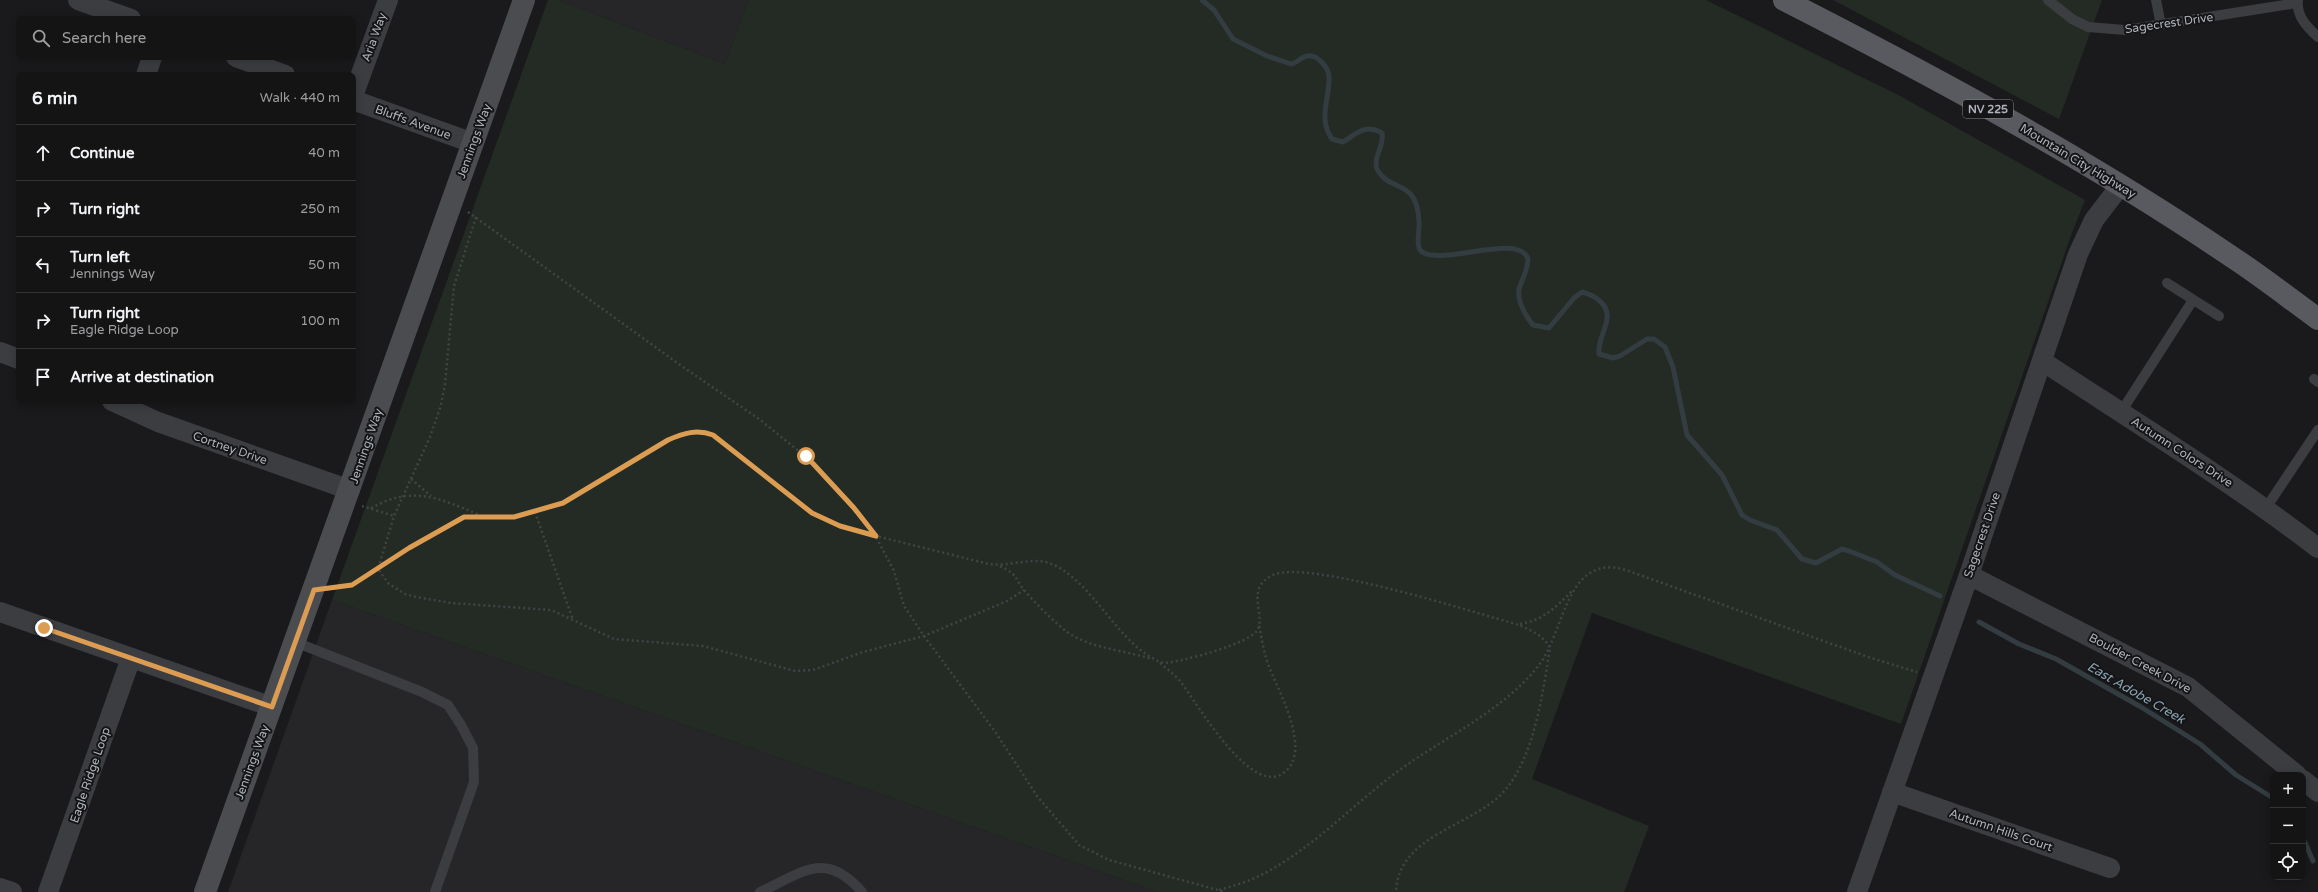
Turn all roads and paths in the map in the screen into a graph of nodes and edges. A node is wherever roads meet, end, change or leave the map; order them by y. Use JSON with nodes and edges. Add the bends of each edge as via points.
{"nodes":[{"id":1,"x":78,"y":0,"type":"edge"},
{"id":2,"x":388,"y":0,"type":"edge"},
{"id":3,"x":524,"y":0,"type":"edge"},
{"id":4,"x":1784,"y":0,"type":"edge"},
{"id":5,"x":2048,"y":0,"type":"edge"},
{"id":6,"x":2156,"y":0,"type":"edge"},
{"id":7,"x":2297,"y":2,"type":"edge"},
{"id":8,"x":123,"y":16,"type":"edge"},
{"id":9,"x":2161,"y":25,"type":"junction"},
{"id":10,"x":2318,"y":37,"type":"edge"},
{"id":11,"x":151,"y":60,"type":"edge"},
{"id":12,"x":244,"y":60,"type":"edge"},
{"id":13,"x":147,"y":72,"type":"edge"},
{"id":14,"x":277,"y":72,"type":"edge"},
{"id":15,"x":356,"y":88,"type":"edge"},
{"id":16,"x":356,"y":101,"type":"edge"},
{"id":17,"x":473,"y":143,"type":"junction"},
{"id":18,"x":2120,"y":186,"type":"junction"},
{"id":19,"x":453,"y":200,"type":"junction"},
{"id":20,"x":476,"y":217,"type":"junction"},
{"id":21,"x":2168,"y":283,"type":"dead end"},
{"id":22,"x":2193,"y":300,"type":"junction"},
{"id":23,"x":2219,"y":316,"type":"dead end"},
{"id":24,"x":2318,"y":319,"type":"edge"},
{"id":25,"x":0,"y":352,"type":"edge"},
{"id":26,"x":16,"y":358,"type":"edge"},
{"id":27,"x":2042,"y":361,"type":"junction"},
{"id":28,"x":119,"y":404,"type":"edge"},
{"id":29,"x":2121,"y":412,"type":"junction"},
{"id":30,"x":2318,"y":430,"type":"edge"},
{"id":31,"x":411,"y":479,"type":"junction"},
{"id":32,"x":348,"y":495,"type":"junction"},
{"id":33,"x":403,"y":496,"type":"junction"},
{"id":34,"x":432,"y":496,"type":"junction"},
{"id":35,"x":370,"y":508,"type":"junction"},
{"id":36,"x":2266,"y":508,"type":"junction"},
{"id":37,"x":535,"y":512,"type":"junction"},
{"id":38,"x":394,"y":516,"type":"junction"},
{"id":39,"x":481,"y":516,"type":"junction"},
{"id":40,"x":876,"y":536,"type":"junction"},
{"id":41,"x":2318,"y":548,"type":"edge"},
{"id":42,"x":998,"y":565,"type":"junction"},
{"id":43,"x":378,"y":568,"type":"junction"},
{"id":44,"x":1969,"y":575,"type":"junction"},
{"id":45,"x":1576,"y":586,"type":"junction"},
{"id":46,"x":314,"y":590,"type":"junction"},
{"id":47,"x":1024,"y":590,"type":"junction"},
{"id":48,"x":0,"y":612,"type":"edge"},
{"id":49,"x":1258,"y":618,"type":"junction"},
{"id":50,"x":574,"y":620,"type":"junction"},
{"id":51,"x":1518,"y":625,"type":"junction"},
{"id":52,"x":924,"y":636,"type":"junction"},
{"id":53,"x":295,"y":642,"type":"junction"},
{"id":54,"x":1550,"y":648,"type":"junction"},
{"id":55,"x":131,"y":658,"type":"junction"},
{"id":56,"x":1157,"y":661,"type":"junction"},
{"id":57,"x":1933,"y":676,"type":"junction"},
{"id":58,"x":272,"y":707,"type":"junction"},
{"id":59,"x":2293,"y":772,"type":"edge"},
{"id":60,"x":2306,"y":782,"type":"edge"},
{"id":61,"x":1892,"y":792,"type":"junction"},
{"id":62,"x":2318,"y":792,"type":"edge"},
{"id":63,"x":2110,"y":868,"type":"dead end"},
{"id":64,"x":0,"y":888,"type":"edge"},
{"id":65,"x":1219,"y":890,"type":"junction"},
{"id":66,"x":12,"y":892,"type":"edge"},
{"id":67,"x":48,"y":892,"type":"edge"},
{"id":68,"x":205,"y":892,"type":"edge"},
{"id":69,"x":435,"y":892,"type":"edge"},
{"id":70,"x":760,"y":892,"type":"edge"},
{"id":71,"x":862,"y":892,"type":"edge"},
{"id":72,"x":1225,"y":892,"type":"edge"},
{"id":73,"x":1396,"y":892,"type":"edge"},
{"id":74,"x":1857,"y":892,"type":"edge"}],
"edges":[{"from":1,"to":8,"type":"street"},
{"from":2,"to":15,"type":"street","name":"Aria Way"},
{"from":3,"to":17,"type":"street","name":"Jennings Way"},
{"from":4,"to":18,"type":"main road","name":"Mountain City Highway","number":"NV 225","via":[[1997,114]]},
{"from":5,"to":9,"type":"lane","name":"Sagecrest Drive","via":[[2072,19],[2088,27],[2125,30]]},
{"from":6,"to":9,"type":"lane"},
{"from":7,"to":9,"type":"lane","name":"Sagecrest Drive"},
{"from":7,"to":10,"type":"lane","via":[[2305,25]]},
{"from":11,"to":13,"type":"street"},
{"from":12,"to":14,"type":"street"},
{"from":16,"to":17,"type":"street","name":"Bluffs Avenue"},
{"from":17,"to":19,"type":"street","name":"Jennings Way"},
{"from":18,"to":24,"type":"main road","name":"Mountain City Highway","number":"NV 225","via":[[2232,257]]},
{"from":18,"to":27,"type":"street","name":"Sagecrest Drive","via":[[2094,220],[2078,254]]},
{"from":19,"to":20,"type":"path"},
{"from":19,"to":32,"type":"street","name":"Jennings Way"},
{"from":20,"to":31,"type":"path","via":[[454,286],[445,384],[440,405],[430,437]]},
{"from":20,"to":40,"type":"path","via":[[779,434],[823,474],[861,515]]},
{"from":21,"to":22,"type":"lane"},
{"from":22,"to":23,"type":"lane"},
{"from":22,"to":29,"type":"lane"},
{"from":25,"to":26,"type":"street"},
{"from":27,"to":29,"type":"street","name":"Autumn Colors Drive"},
{"from":27,"to":44,"type":"street","name":"Sagecrest Drive"},
{"from":28,"to":32,"type":"street","name":"Cortney Drive","via":[[158,422]]},
{"from":29,"to":36,"type":"street","name":"Autumn Colors Drive"},
{"from":30,"to":36,"type":"lane"},
{"from":31,"to":33,"type":"path"},
{"from":31,"to":34,"type":"path"},
{"from":32,"to":35,"type":"path"},
{"from":32,"to":46,"type":"street","name":"Jennings Way"},
{"from":33,"to":34,"type":"path"},
{"from":33,"to":35,"type":"path"},
{"from":33,"to":38,"type":"path"},
{"from":34,"to":39,"type":"path"},
{"from":35,"to":38,"type":"path"},
{"from":36,"to":41,"type":"street","name":"Autumn Colors Drive"},
{"from":37,"to":39,"type":"path","via":[[499,518]]},
{"from":37,"to":40,"type":"path","via":[[578,495],[668,440],[681,434],[697,432],[720,440],[812,513],[840,526]]},
{"from":37,"to":50,"type":"path"},
{"from":38,"to":43,"type":"path"},
{"from":39,"to":43,"type":"path","via":[[457,520]]},
{"from":40,"to":42,"type":"path"},
{"from":40,"to":52,"type":"path","via":[[894,571],[904,606]]},
{"from":42,"to":47,"type":"path","via":[[1014,574]]},
{"from":42,"to":56,"type":"path","via":[[1041,561],[1056,566],[1071,576],[1140,649]]},
{"from":43,"to":46,"type":"path","via":[[352,585]]},
{"from":43,"to":50,"type":"path","via":[[389,584],[405,594],[416,597],[451,603],[542,608]]},
{"from":44,"to":57,"type":"street","name":"Sagecrest Drive"},
{"from":44,"to":59,"type":"street","name":"Boulder Creek Drive","via":[[2188,687]]},
{"from":45,"to":51,"type":"path","via":[[1548,614],[1532,622]]},
{"from":45,"to":54,"type":"path"},
{"from":45,"to":57,"type":"path","via":[[1594,569],[1617,567],[1871,658]]},
{"from":46,"to":53,"type":"street","name":"Jennings Way"},
{"from":47,"to":52,"type":"path","via":[[1007,601]]},
{"from":47,"to":56,"type":"path","via":[[1060,626],[1077,638],[1097,646]]},
{"from":48,"to":55,"type":"street"},
{"from":49,"to":51,"type":"path","via":[[1257,599],[1261,586],[1271,576],[1286,572],[1360,582]]},
{"from":49,"to":56,"type":"path","via":[[1258,630],[1249,639],[1168,663]]},
{"from":49,"to":56,"type":"path","via":[[1266,658],[1292,719],[1296,743],[1292,764],[1275,777],[1262,776],[1242,761],[1216,731],[1180,681]]},
{"from":50,"to":52,"type":"path","via":[[614,639],[703,646],[795,671],[813,670],[863,652]]},
{"from":51,"to":54,"type":"path","via":[[1542,636]]},
{"from":52,"to":65,"type":"path","via":[[996,733],[1038,796],[1079,845],[1109,860]]},
{"from":53,"to":58,"type":"street","name":"Jennings Way"},
{"from":53,"to":69,"type":"lane","via":[[422,692],[448,705],[461,725],[473,748],[474,782]]},
{"from":54,"to":65,"type":"path","via":[[1538,666],[1504,699],[1401,769],[1311,842],[1259,876]]},
{"from":54,"to":73,"type":"path","via":[[1533,730],[1514,779],[1506,790],[1482,809],[1431,838],[1413,853],[1403,867]]},
{"from":55,"to":58,"type":"street"},
{"from":55,"to":67,"type":"street","name":"Eagle Ridge Loop"},
{"from":57,"to":61,"type":"street","name":"Sagecrest Drive"},
{"from":58,"to":68,"type":"street","name":"Jennings Way"},
{"from":60,"to":62,"type":"street"},
{"from":61,"to":63,"type":"street","name":"Autumn Hills Court"},
{"from":61,"to":74,"type":"street","name":"Sagecrest Drive"},
{"from":64,"to":66,"type":"street"},
{"from":65,"to":72,"type":"path"},
{"from":70,"to":71,"type":"lane","via":[[813,868],[831,868],[850,878]]}]}
